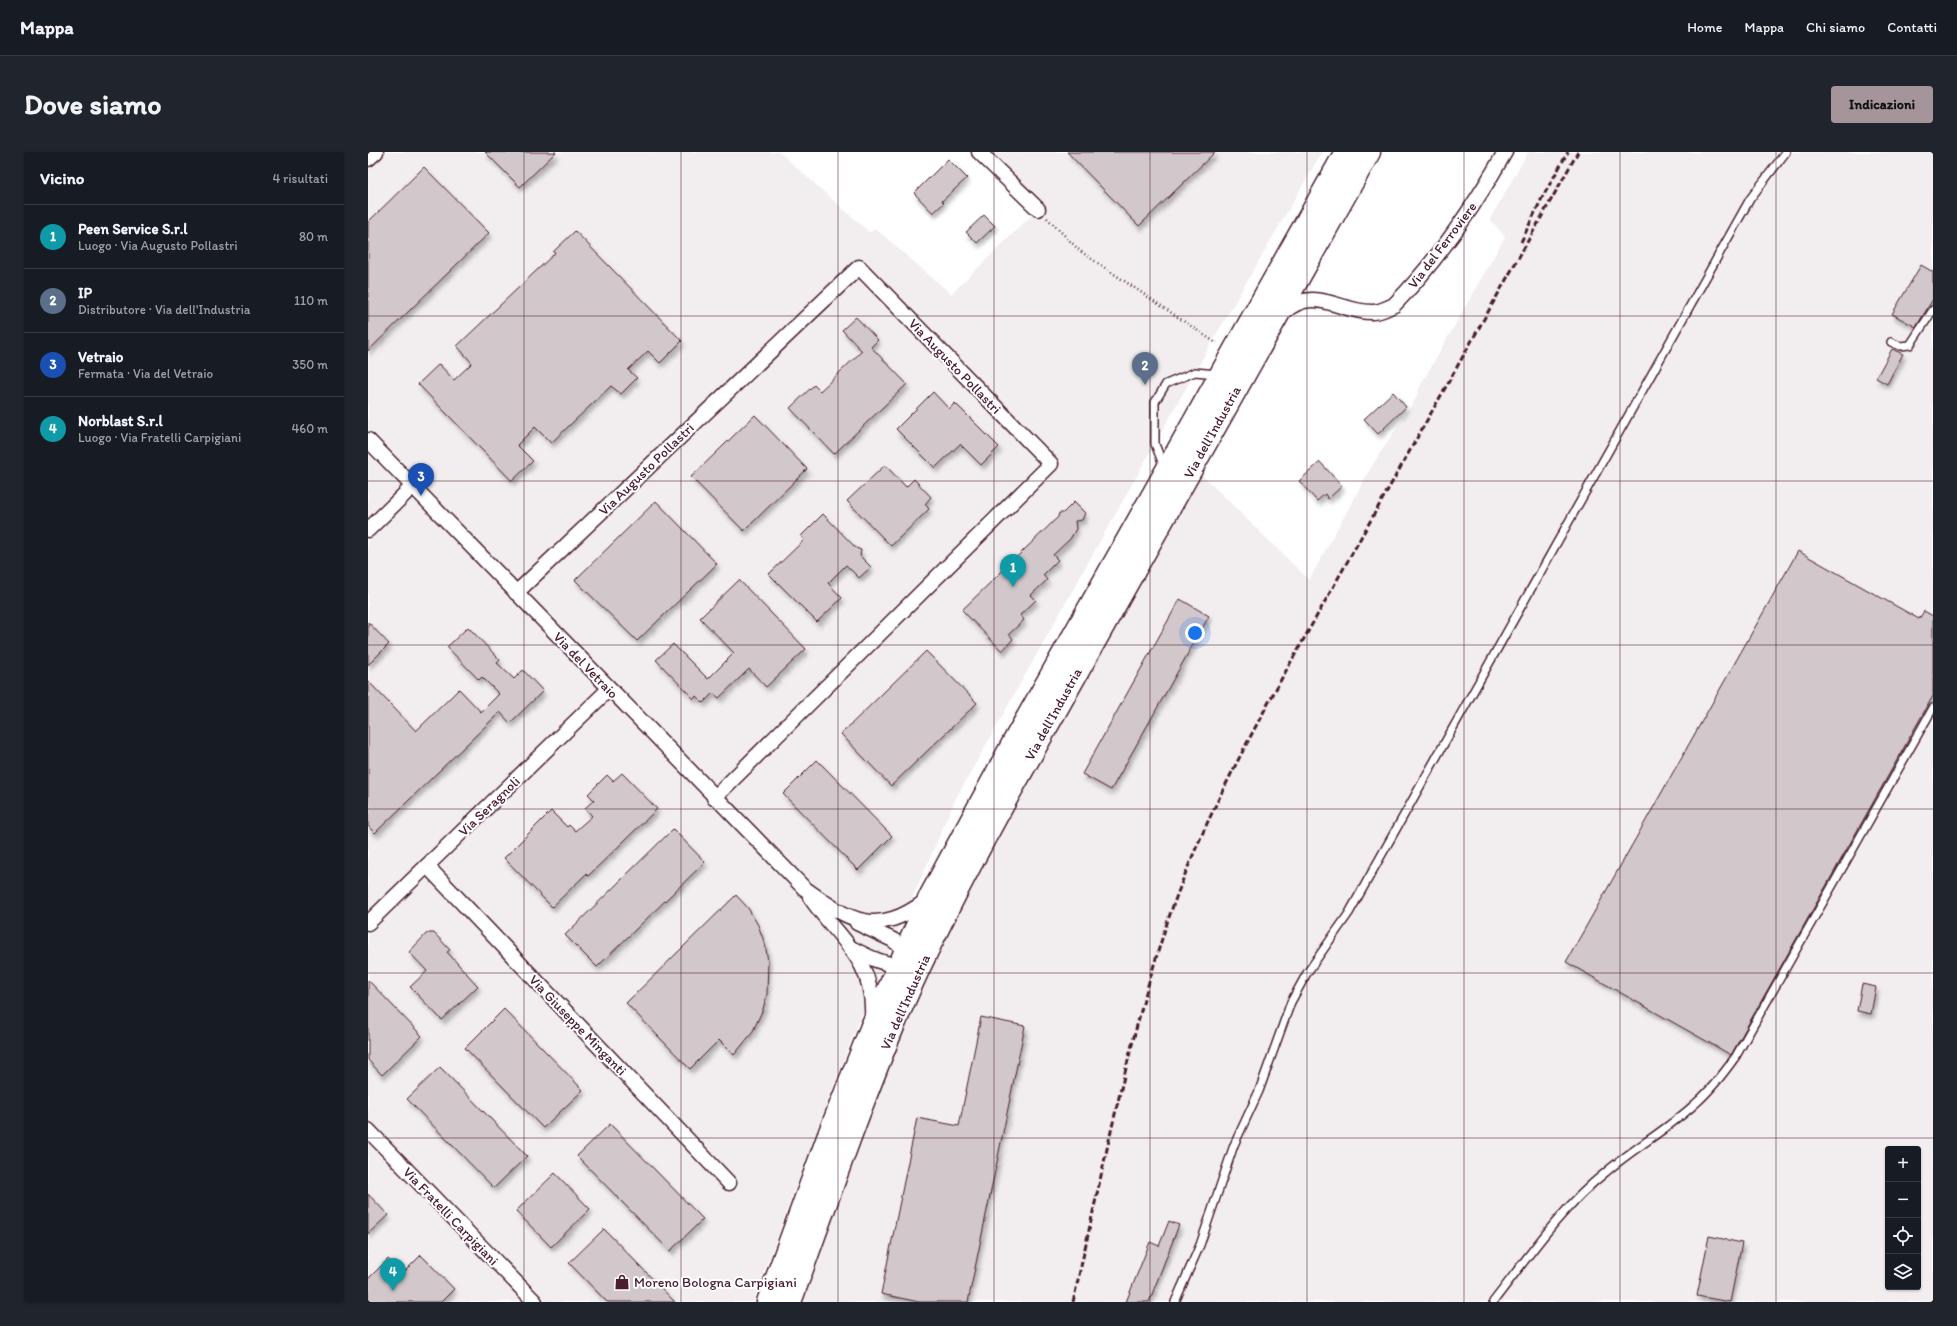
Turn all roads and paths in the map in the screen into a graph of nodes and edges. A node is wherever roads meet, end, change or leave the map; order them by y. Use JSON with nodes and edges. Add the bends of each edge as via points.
{"nodes":[{"id":1,"x":376,"y":152,"type":"edge"},
{"id":2,"x":979,"y":152,"type":"edge"},
{"id":3,"x":1346,"y":152,"type":"edge"},
{"id":4,"x":1369,"y":152,"type":"edge"},
{"id":5,"x":1505,"y":152,"type":"edge"},
{"id":6,"x":1786,"y":152,"type":"edge"},
{"id":7,"x":368,"y":159,"type":"edge"},
{"id":8,"x":1038,"y":209,"type":"joint"},
{"id":9,"x":1933,"y":310,"type":"edge"},
{"id":10,"x":1273,"y":323,"type":"junction"},
{"id":11,"x":1220,"y":336,"type":"dead end"},
{"id":12,"x":1891,"y":342,"type":"dead end"},
{"id":13,"x":1221,"y":374,"type":"junction"},
{"id":14,"x":368,"y":440,"type":"edge"},
{"id":15,"x":1166,"y":472,"type":"junction"},
{"id":16,"x":413,"y":486,"type":"junction"},
{"id":17,"x":368,"y":530,"type":"edge"},
{"id":18,"x":516,"y":593,"type":"junction"},
{"id":19,"x":609,"y":689,"type":"junction"},
{"id":20,"x":1933,"y":708,"type":"edge"},
{"id":21,"x":714,"y":798,"type":"junction"},
{"id":22,"x":427,"y":866,"type":"junction"},
{"id":23,"x":804,"y":888,"type":"junction"},
{"id":24,"x":930,"y":897,"type":"junction"},
{"id":25,"x":846,"y":917,"type":"junction"},
{"id":26,"x":368,"y":924,"type":"edge"},
{"id":27,"x":851,"y":948,"type":"junction"},
{"id":28,"x":902,"y":958,"type":"junction"},
{"id":29,"x":921,"y":966,"type":"junction"},
{"id":30,"x":872,"y":1026,"type":"junction"},
{"id":31,"x":368,"y":1130,"type":"edge"},
{"id":32,"x":729,"y":1183,"type":"dead end"},
{"id":33,"x":535,"y":1302,"type":"edge"},
{"id":34,"x":768,"y":1302,"type":"edge"},
{"id":35,"x":790,"y":1302,"type":"edge"},
{"id":36,"x":1175,"y":1302,"type":"edge"},
{"id":37,"x":1493,"y":1302,"type":"edge"}],
"edges":[{"from":1,"to":7,"type":"street"},
{"from":2,"to":8,"type":"street"},
{"from":3,"to":13,"type":"main road","name":"Via dell'Industria"},
{"from":4,"to":10,"type":"main road","name":"Via dell'Industria"},
{"from":5,"to":10,"type":"street","name":"Via del Ferroviere","via":[[1440,253],[1394,305],[1372,312],[1311,299],[1296,302]]},
{"from":6,"to":36,"type":"lane","via":[[1750,199],[1349,913],[1297,989],[1285,1014],[1259,1091],[1234,1145],[1200,1245]]},
{"from":8,"to":11,"type":"path","via":[[1080,251],[1216,343]]},
{"from":9,"to":12,"type":"lane","via":[[1910,345],[1900,346]]},
{"from":10,"to":29,"type":"main road","name":"Via dell'Industria","via":[[997,815],[944,915]]},
{"from":13,"to":15,"type":"main road","name":"Via dell'Industria"},
{"from":13,"to":15,"type":"lane","via":[[1195,372],[1166,384],[1155,402],[1154,444]]},
{"from":14,"to":16,"type":"street","name":"Via del Vetraio"},
{"from":15,"to":24,"type":"main road","name":"Via dell'Industria"},
{"from":16,"to":17,"type":"street"},
{"from":16,"to":18,"type":"street","name":"Via del Vetraio"},
{"from":18,"to":19,"type":"street","name":"Via del Vetraio"},
{"from":18,"to":21,"type":"street","name":"Via Augusto Pollastri","via":[[859,267],[1052,464]]},
{"from":19,"to":21,"type":"street","name":"Via del Vetraio"},
{"from":19,"to":22,"type":"street","name":"Via Seragnoli"},
{"from":20,"to":37,"type":"lane","via":[[1736,1056],[1722,1076],[1695,1104],[1606,1172],[1582,1194],[1561,1216]]},
{"from":21,"to":23,"type":"street","name":"Via del Vetraio"},
{"from":22,"to":26,"type":"street","name":"Via Seragnoli"},
{"from":22,"to":32,"type":"street","name":"Via Giuseppe Minganti"},
{"from":23,"to":25,"type":"street","name":"Via del Vetraio"},
{"from":23,"to":27,"type":"street","name":"Via del Vetraio","via":[[824,917]]},
{"from":24,"to":25,"type":"street","name":"Via del Vetraio","via":[[899,918],[879,922]]},
{"from":24,"to":28,"type":"main road","name":"Via dell'Industria"},
{"from":25,"to":28,"type":"street","name":"Via del Vetraio","via":[[893,940]]},
{"from":27,"to":28,"type":"street","name":"Via del Vetraio","via":[[872,959]]},
{"from":27,"to":30,"type":"street","name":"Via del Vetraio","via":[[871,985]]},
{"from":28,"to":29,"type":"street","name":"Via del Vetraio"},
{"from":28,"to":30,"type":"main road","name":"Via dell'Industria"},
{"from":29,"to":35,"type":"main road","name":"Via dell'Industria","via":[[871,1082]]},
{"from":30,"to":34,"type":"main road","name":"Via dell'Industria"},
{"from":31,"to":33,"type":"street","name":"Via Fratelli Carpigiani"}]}
